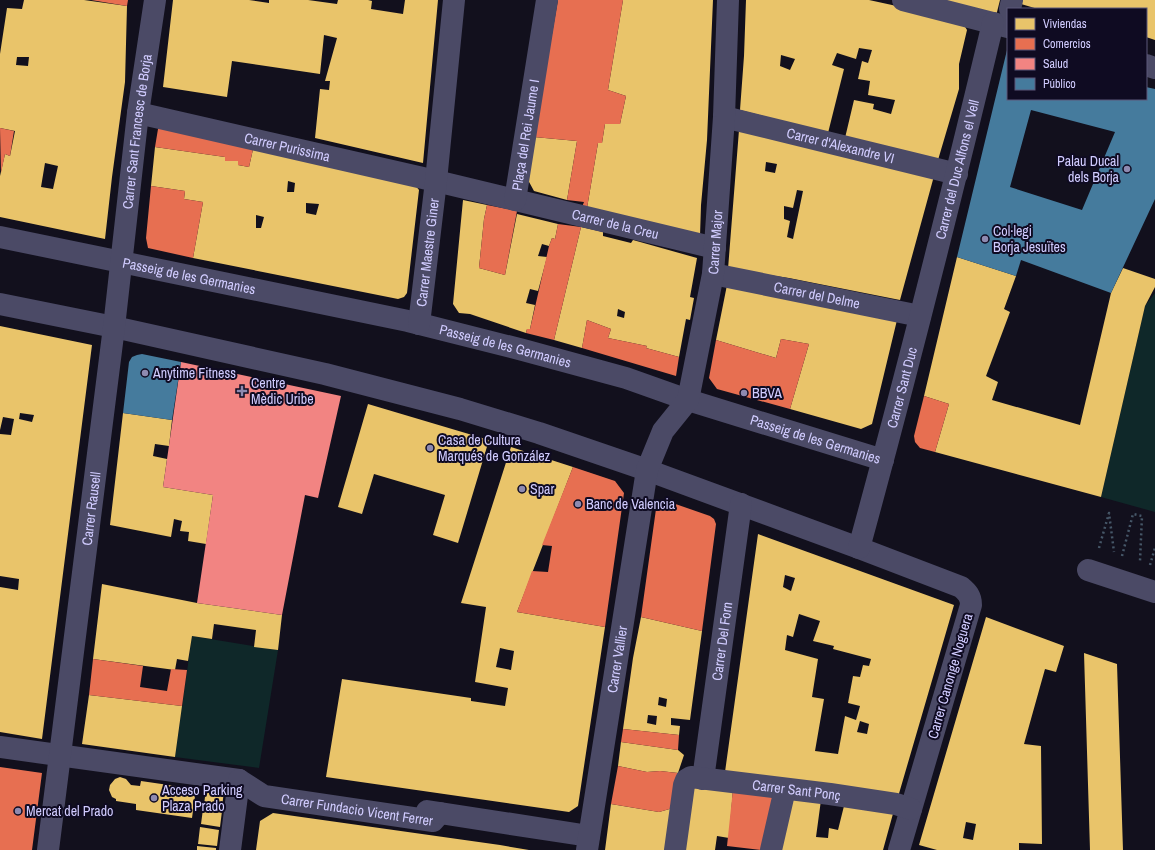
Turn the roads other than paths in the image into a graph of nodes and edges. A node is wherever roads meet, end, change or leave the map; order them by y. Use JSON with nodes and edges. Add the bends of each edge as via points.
{"nodes":[{"id":1,"x":155,"y":0,"type":"edge"},
{"id":2,"x":454,"y":0,"type":"edge"},
{"id":3,"x":547,"y":0,"type":"edge"},
{"id":4,"x":728,"y":0,"type":"edge"},
{"id":5,"x":903,"y":0,"type":"edge"},
{"id":6,"x":1005,"y":20,"type":"edge"},
{"id":7,"x":138,"y":113,"type":"junction"},
{"id":8,"x":724,"y":117,"type":"junction"},
{"id":9,"x":957,"y":174,"type":"junction"},
{"id":10,"x":436,"y":180,"type":"junction"},
{"id":11,"x":515,"y":200,"type":"junction"},
{"id":12,"x":0,"y":237,"type":"edge"},
{"id":13,"x":715,"y":248,"type":"junction"},
{"id":14,"x":122,"y":262,"type":"junction"},
{"id":15,"x":713,"y":274,"type":"junction"},
{"id":16,"x":0,"y":304,"type":"edge"},
{"id":17,"x":920,"y":316,"type":"junction"},
{"id":18,"x":419,"y":324,"type":"junction"},
{"id":19,"x":114,"y":327,"type":"junction"},
{"id":20,"x":688,"y":400,"type":"junction"},
{"id":21,"x":883,"y":460,"type":"junction"},
{"id":22,"x":646,"y":470,"type":"junction"},
{"id":23,"x":741,"y":504,"type":"junction"},
{"id":24,"x":859,"y":548,"type":"junction"},
{"id":25,"x":1088,"y":570,"type":"dead end"},
{"id":26,"x":1155,"y":592,"type":"edge"},
{"id":27,"x":0,"y":747,"type":"edge"},
{"id":28,"x":61,"y":754,"type":"junction"},
{"id":29,"x":239,"y":780,"type":"junction"},
{"id":30,"x":694,"y":782,"type":"junction"},
{"id":31,"x":785,"y":789,"type":"junction"},
{"id":32,"x":353,"y":799,"type":"dead end"},
{"id":33,"x":911,"y":809,"type":"junction"},
{"id":34,"x":440,"y":813,"type":"junction"},
{"id":35,"x":588,"y":843,"type":"edge"},
{"id":36,"x":48,"y":850,"type":"edge"},
{"id":37,"x":230,"y":850,"type":"edge"},
{"id":38,"x":675,"y":850,"type":"edge"},
{"id":39,"x":770,"y":850,"type":"edge"},
{"id":40,"x":900,"y":850,"type":"edge"}],
"edges":[{"from":1,"to":7,"type":"street","name":"Carrer Sant Francesc de Borja"},
{"from":2,"to":10,"type":"street"},
{"from":3,"to":11,"type":"street","name":"Plaça del Rei Jaume I"},
{"from":4,"to":8,"type":"street","name":"Carrer Major"},
{"from":5,"to":6,"type":"street"},
{"from":6,"to":9,"type":"street","name":"Carrer del Duc Alfons el Vell"},
{"from":7,"to":10,"type":"street","name":"Carrer Purissima"},
{"from":7,"to":14,"type":"street","name":"Carrer Sant Francesc de Borja"},
{"from":8,"to":9,"type":"street","name":"Carrer d'Alexandre VI"},
{"from":8,"to":13,"type":"street","name":"Carrer Major"},
{"from":9,"to":17,"type":"street","name":"Carrer del Duc Alfons el Vell"},
{"from":10,"to":11,"type":"street","name":"Plaça del Rei Jaume I"},
{"from":10,"to":18,"type":"street","name":"Carrer Maestre Giner"},
{"from":11,"to":13,"type":"street","name":"Carrer de la Creu"},
{"from":12,"to":14,"type":"street","name":"Passeig de les Germanies"},
{"from":13,"to":15,"type":"street","name":"Carrer Major"},
{"from":14,"to":18,"type":"street","name":"Passeig de les Germanies"},
{"from":14,"to":19,"type":"street","name":"Carrer Rausell"},
{"from":15,"to":17,"type":"street","name":"Carrer del Delme"},
{"from":15,"to":20,"type":"street","name":"Carrer Major"},
{"from":16,"to":19,"type":"street"},
{"from":17,"to":21,"type":"street","name":"Carrer Sant Duc"},
{"from":18,"to":20,"type":"street","name":"Passeig de les Germanies","via":[[626,378]]},
{"from":19,"to":22,"type":"street","via":[[332,375],[414,396],[539,433]]},
{"from":19,"to":28,"type":"street","name":"Carrer Rausell"},
{"from":20,"to":21,"type":"street","name":"Passeig de les Germanies"},
{"from":20,"to":22,"type":"street","name":"Carrer Major","via":[[663,431]]},
{"from":21,"to":24,"type":"street","name":"Passeig de les Germanies"},
{"from":22,"to":23,"type":"street"},
{"from":22,"to":35,"type":"street","name":"Carrer Vallier"},
{"from":23,"to":24,"type":"street"},
{"from":23,"to":30,"type":"street","name":"Carrer Del Forn"},
{"from":24,"to":33,"type":"street","name":"Carrer Canonge Noguera","via":[[961,587],[971,599]]},
{"from":25,"to":26,"type":"street"},
{"from":27,"to":28,"type":"street"},
{"from":28,"to":29,"type":"street"},
{"from":28,"to":36,"type":"street","name":"Carrer Rausell"},
{"from":29,"to":34,"type":"street","name":"Carrer Fundacio Vicent Ferrer","via":[[264,796],[433,821]]},
{"from":29,"to":37,"type":"street"},
{"from":30,"to":31,"type":"street","name":"Carrer Sant Ponç"},
{"from":30,"to":38,"type":"street","name":"Carrer Del Forn"},
{"from":31,"to":33,"type":"street","name":"Carrer Sant Ponç","via":[[896,804]]},
{"from":31,"to":39,"type":"street"},
{"from":32,"to":34,"type":"street"},
{"from":33,"to":40,"type":"street","name":"Carrer Canonge Noguera"},
{"from":34,"to":35,"type":"street","name":"Carrer Fundacio Vicent Ferrer"}]}
